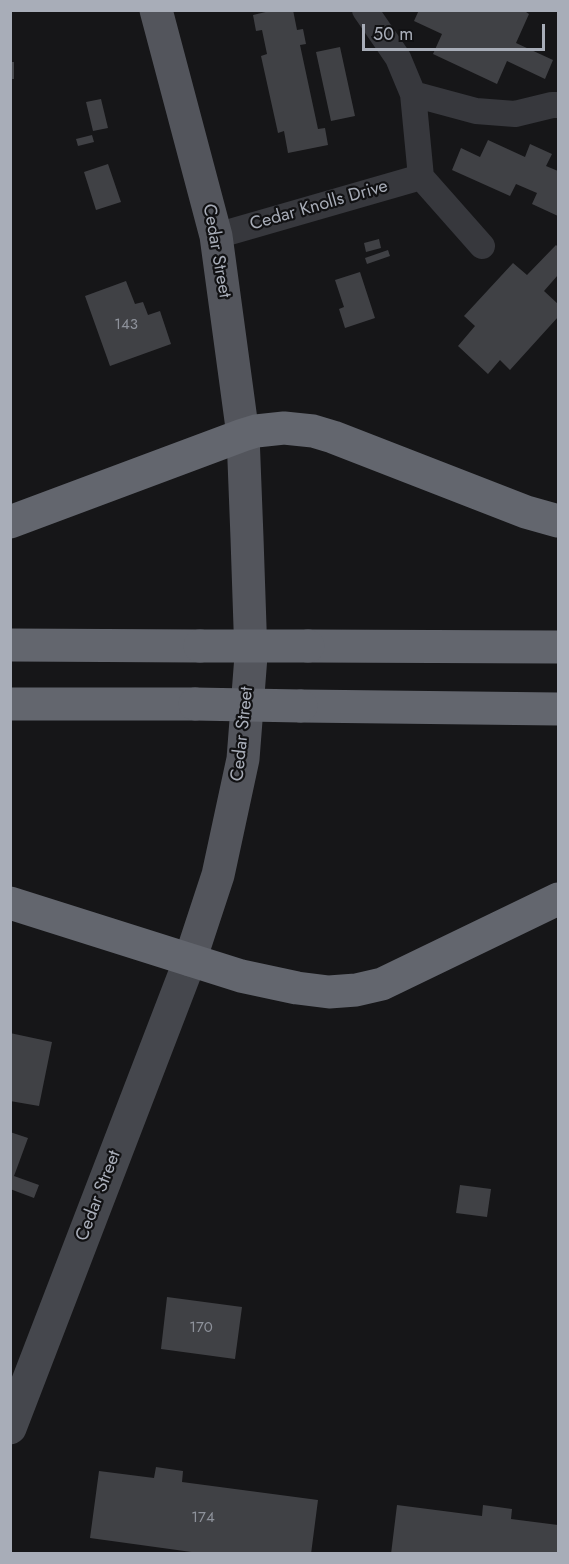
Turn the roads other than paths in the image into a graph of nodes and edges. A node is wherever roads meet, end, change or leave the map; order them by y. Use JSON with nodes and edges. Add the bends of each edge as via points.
{"nodes":[{"id":1,"x":156,"y":10,"type":"edge"},
{"id":2,"x":365,"y":10,"type":"edge"},
{"id":3,"x":413,"y":94,"type":"junction"},
{"id":4,"x":558,"y":105,"type":"edge"},
{"id":5,"x":421,"y":177,"type":"junction"},
{"id":6,"x":216,"y":236,"type":"junction"},
{"id":7,"x":482,"y":246,"type":"dead end"},
{"id":8,"x":243,"y":435,"type":"junction"},
{"id":9,"x":558,"y":521,"type":"edge"},
{"id":10,"x":10,"y":522,"type":"edge"},
{"id":11,"x":10,"y":645,"type":"edge"},
{"id":12,"x":558,"y":647,"type":"edge"},
{"id":13,"x":10,"y":704,"type":"edge"},
{"id":14,"x":558,"y":709,"type":"edge"},
{"id":15,"x":558,"y":899,"type":"edge"},
{"id":16,"x":10,"y":903,"type":"edge"},
{"id":17,"x":190,"y":960,"type":"junction"},
{"id":18,"x":10,"y":1428,"type":"edge"}],
"edges":[{"from":1,"to":6,"type":"main road","name":"Cedar Street"},
{"from":2,"to":3,"type":"street","via":[[398,58]]},
{"from":3,"to":4,"type":"street","via":[[476,111],[515,114]]},
{"from":3,"to":5,"type":"street"},
{"from":5,"to":6,"type":"street","name":"Cedar Knolls Drive"},
{"from":5,"to":7,"type":"street"},
{"from":6,"to":8,"type":"main road","name":"Cedar Street"},
{"from":8,"to":9,"type":"highway","via":[[284,428],[313,431]]},
{"from":8,"to":10,"type":"highway"},
{"from":8,"to":17,"type":"main road","name":"Cedar Street","via":[[251,656],[243,759],[218,875]]},
{"from":11,"to":12,"type":"highway","bridge":true},
{"from":13,"to":14,"type":"highway","bridge":true},
{"from":15,"to":17,"type":"highway","via":[[402,976],[356,990],[297,988]]},
{"from":16,"to":17,"type":"highway"},
{"from":17,"to":18,"type":"main road","name":"Cedar Street"}]}
